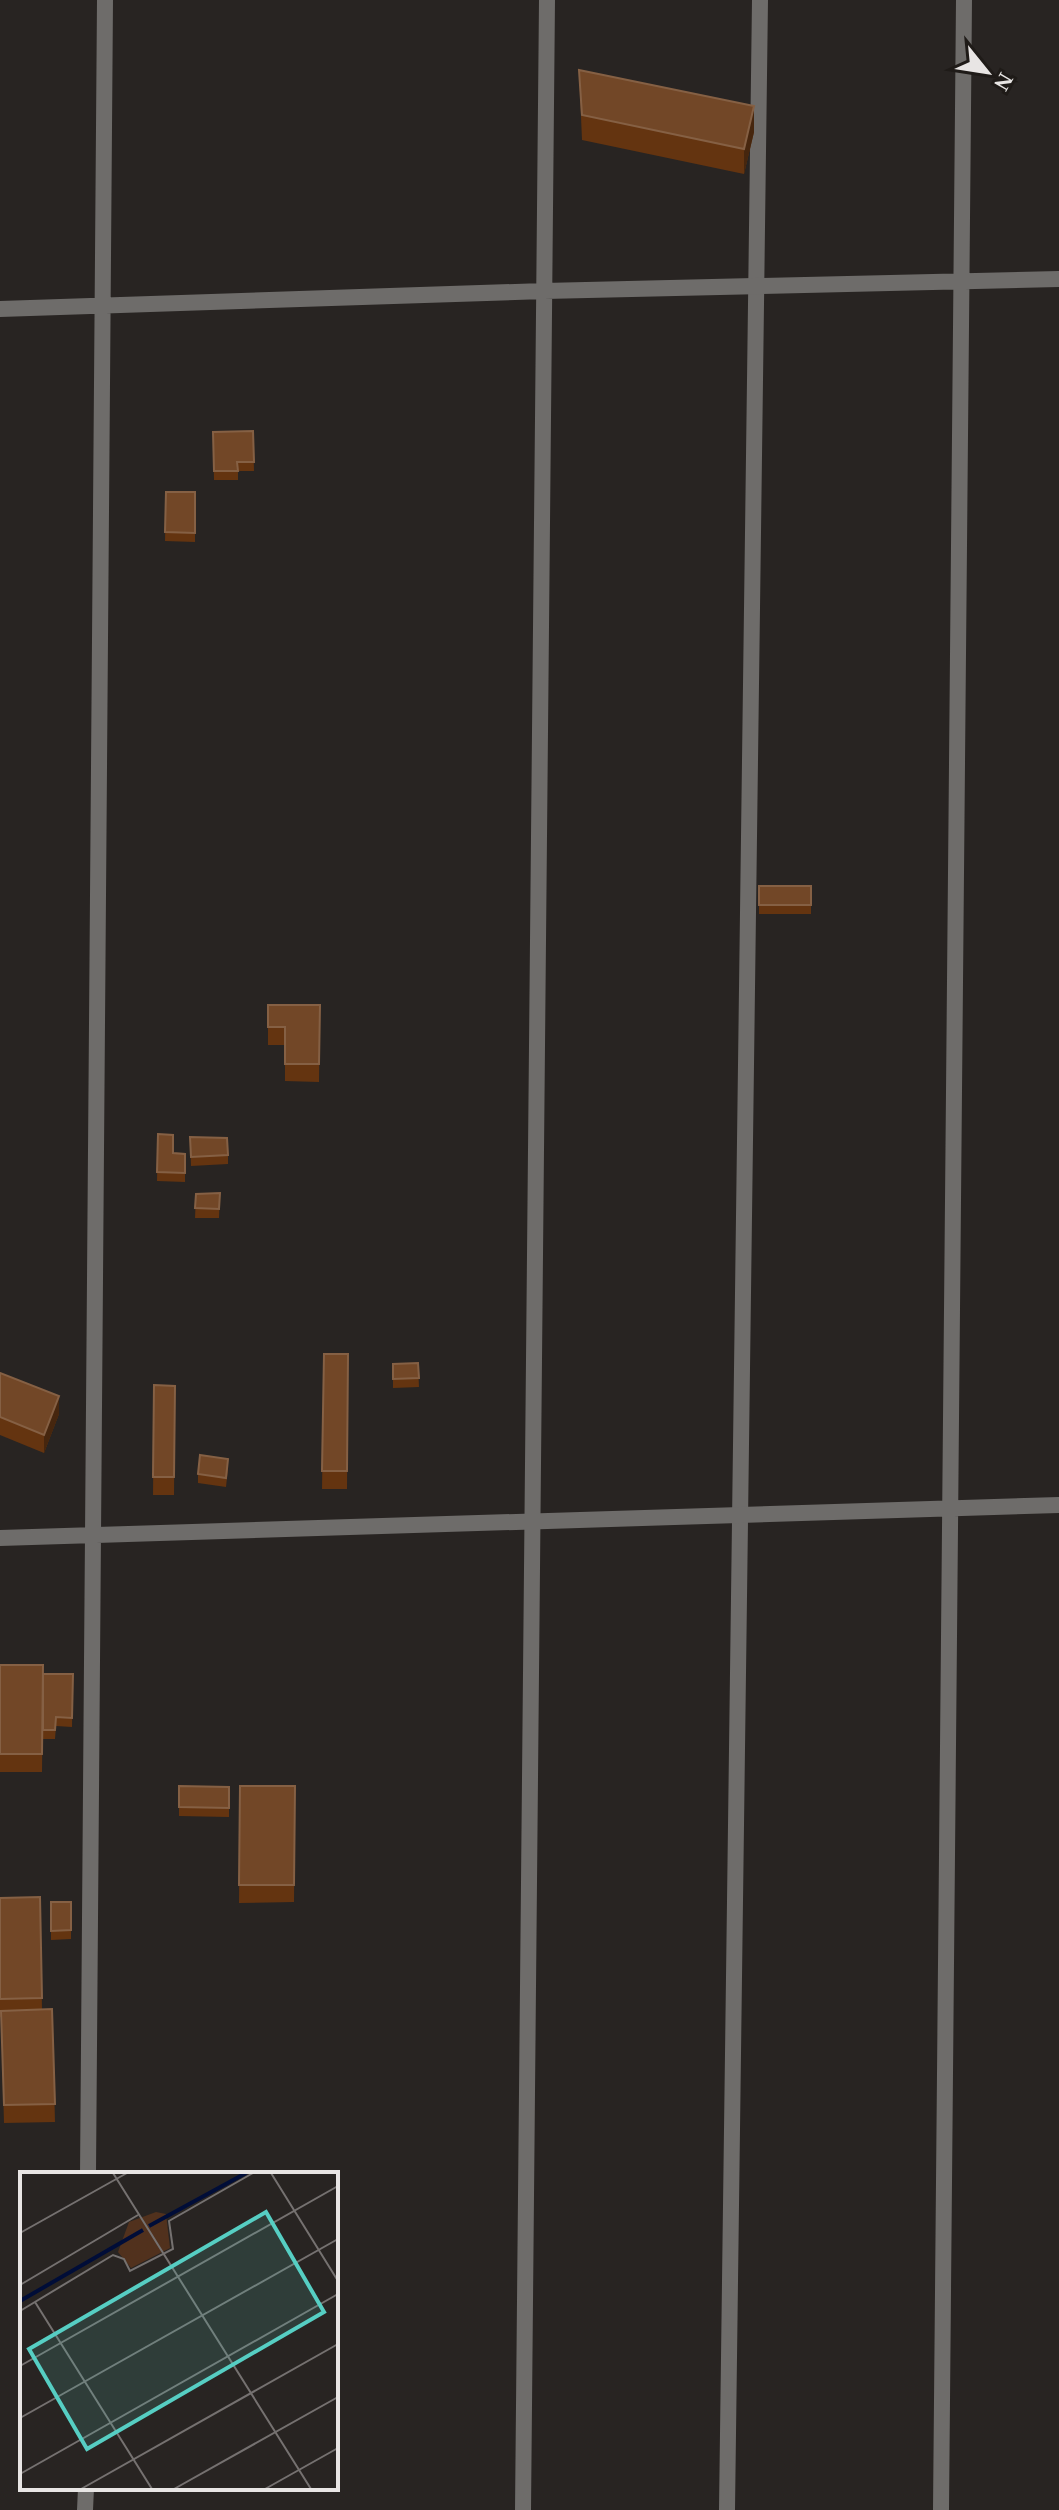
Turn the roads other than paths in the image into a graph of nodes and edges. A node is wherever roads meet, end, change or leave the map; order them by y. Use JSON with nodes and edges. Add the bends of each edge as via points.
{"nodes":[{"id":1,"x":105,"y":0,"type":"edge"},
{"id":2,"x":547,"y":0,"type":"edge"},
{"id":3,"x":760,"y":0,"type":"edge"},
{"id":4,"x":964,"y":0,"type":"edge"},
{"id":5,"x":1059,"y":279,"type":"edge"},
{"id":6,"x":961,"y":282,"type":"junction"},
{"id":7,"x":755,"y":287,"type":"junction"},
{"id":8,"x":544,"y":291,"type":"junction"},
{"id":9,"x":102,"y":306,"type":"junction"},
{"id":10,"x":0,"y":309,"type":"edge"},
{"id":11,"x":1059,"y":1505,"type":"edge"},
{"id":12,"x":950,"y":1510,"type":"junction"},
{"id":13,"x":739,"y":1516,"type":"junction"},
{"id":14,"x":532,"y":1521,"type":"junction"},
{"id":15,"x":93,"y":1535,"type":"junction"},
{"id":16,"x":0,"y":1538,"type":"edge"},
{"id":17,"x":88,"y":2172,"type":"edge"},
{"id":18,"x":86,"y":2490,"type":"edge"},
{"id":19,"x":85,"y":2510,"type":"edge"},
{"id":20,"x":523,"y":2510,"type":"edge"},
{"id":21,"x":727,"y":2510,"type":"edge"},
{"id":22,"x":941,"y":2510,"type":"edge"}],
"edges":[{"from":1,"to":9,"type":"street"},
{"from":2,"to":8,"type":"street"},
{"from":3,"to":7,"type":"street"},
{"from":4,"to":6,"type":"street"},
{"from":5,"to":6,"type":"street"},
{"from":6,"to":7,"type":"street"},
{"from":6,"to":12,"type":"street"},
{"from":7,"to":8,"type":"street"},
{"from":7,"to":13,"type":"street"},
{"from":8,"to":9,"type":"street"},
{"from":8,"to":14,"type":"street"},
{"from":9,"to":10,"type":"street"},
{"from":9,"to":15,"type":"street"},
{"from":11,"to":12,"type":"street"},
{"from":12,"to":13,"type":"street"},
{"from":12,"to":22,"type":"street"},
{"from":13,"to":14,"type":"street"},
{"from":13,"to":21,"type":"street"},
{"from":14,"to":15,"type":"street"},
{"from":14,"to":20,"type":"street"},
{"from":15,"to":16,"type":"street"},
{"from":15,"to":17,"type":"street"},
{"from":18,"to":19,"type":"street"}]}
